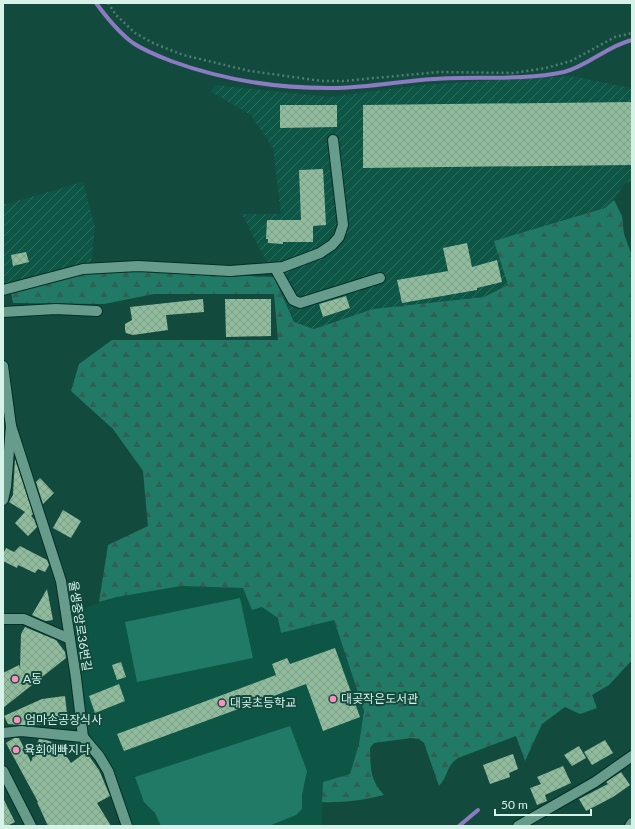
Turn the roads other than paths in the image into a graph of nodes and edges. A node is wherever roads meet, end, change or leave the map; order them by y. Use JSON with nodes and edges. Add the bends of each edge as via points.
{"nodes":[{"id":1,"x":333,"y":140,"type":"dead end"},
{"id":2,"x":275,"y":268,"type":"junction"},
{"id":3,"x":380,"y":278,"type":"dead end"},
{"id":4,"x":3,"y":290,"type":"edge"},
{"id":5,"x":97,"y":311,"type":"dead end"},
{"id":6,"x":3,"y":312,"type":"edge"},
{"id":7,"x":3,"y":366,"type":"edge"},
{"id":8,"x":11,"y":426,"type":"junction"},
{"id":9,"x":3,"y":500,"type":"edge"},
{"id":10,"x":3,"y":619,"type":"edge"},
{"id":11,"x":70,"y":639,"type":"junction"},
{"id":12,"x":3,"y":733,"type":"edge"},
{"id":13,"x":83,"y":737,"type":"junction"},
{"id":14,"x":632,"y":756,"type":"edge"},
{"id":15,"x":3,"y":771,"type":"edge"},
{"id":16,"x":632,"y":823,"type":"edge"},
{"id":17,"x":31,"y":826,"type":"edge"},
{"id":18,"x":127,"y":826,"type":"edge"},
{"id":19,"x":518,"y":826,"type":"edge"},
{"id":20,"x":630,"y":826,"type":"edge"}],
"edges":[{"from":1,"to":2,"type":"street","via":[[343,226],[339,237],[320,253]]},
{"from":2,"to":3,"type":"street","via":[[292,300],[300,303]]},
{"from":2,"to":4,"type":"street","via":[[230,271],[138,266],[83,269]]},
{"from":5,"to":6,"type":"street","via":[[56,309]]},
{"from":7,"to":8,"type":"street"},
{"from":8,"to":9,"type":"street"},
{"from":8,"to":11,"type":"street","name":"율생중앙로36번길","via":[[61,581]]},
{"from":10,"to":11,"type":"street","via":[[24,619]]},
{"from":11,"to":13,"type":"street","name":"율생중앙로36번길"},
{"from":12,"to":13,"type":"street","via":[[21,731]]},
{"from":13,"to":18,"type":"street","via":[[108,771]]},
{"from":14,"to":19,"type":"street","via":[[595,782]]},
{"from":15,"to":17,"type":"street"},
{"from":16,"to":20,"type":"street"}]}
